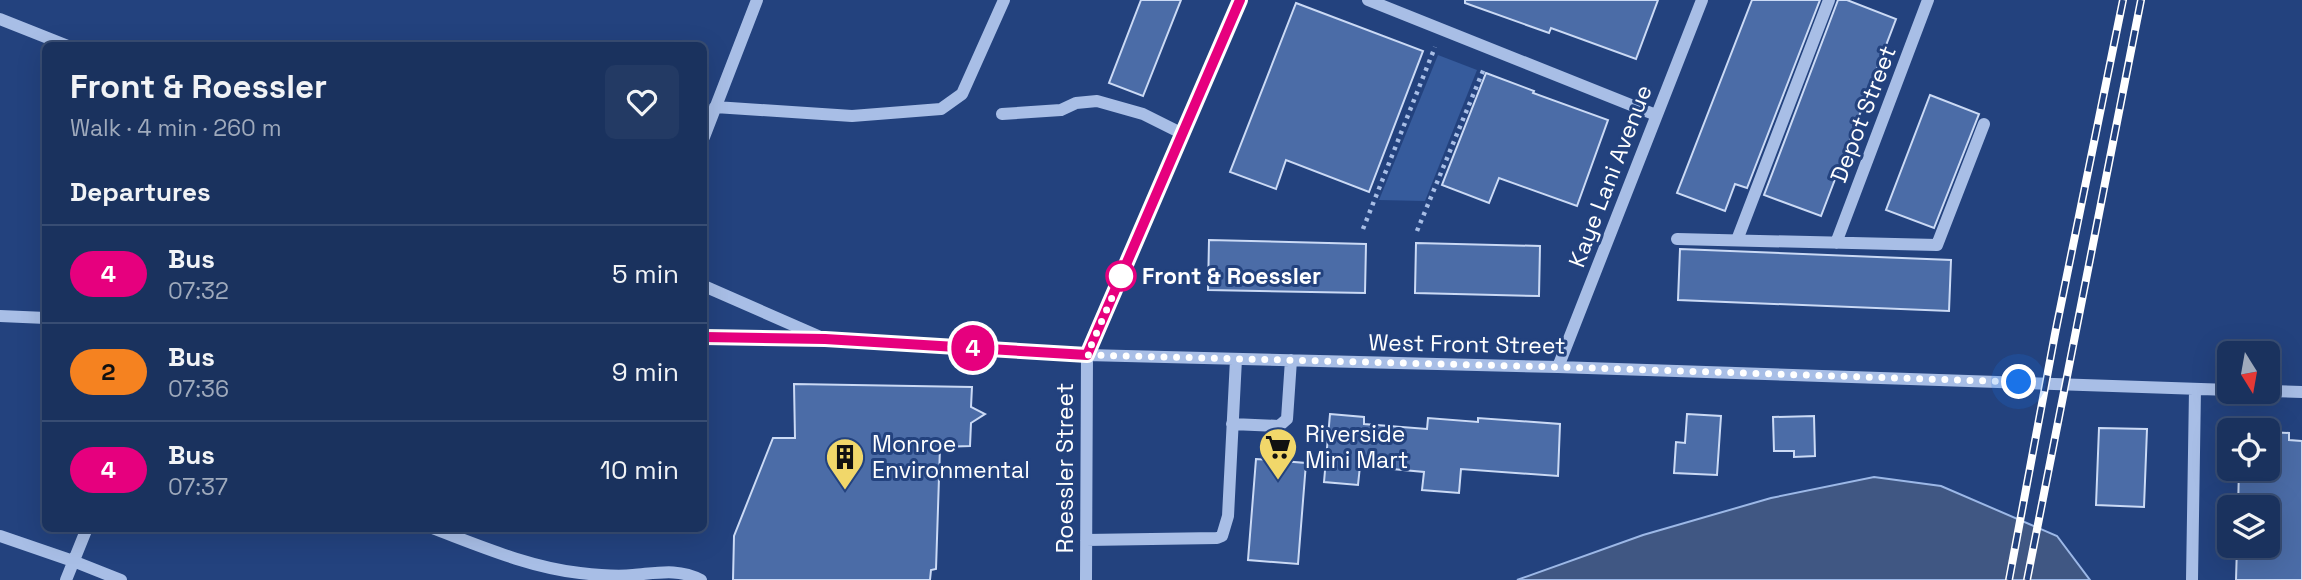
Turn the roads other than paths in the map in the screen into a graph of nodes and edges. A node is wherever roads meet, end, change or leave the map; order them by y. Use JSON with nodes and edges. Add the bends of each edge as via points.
{"nodes":[{"id":1,"x":757,"y":0,"type":"edge"},
{"id":2,"x":1004,"y":0,"type":"edge"},
{"id":3,"x":1240,"y":0,"type":"edge"},
{"id":4,"x":1368,"y":0,"type":"edge"},
{"id":5,"x":1702,"y":0,"type":"edge"},
{"id":6,"x":1829,"y":0,"type":"edge"},
{"id":7,"x":1928,"y":0,"type":"edge"},
{"id":8,"x":0,"y":19,"type":"edge"},
{"id":9,"x":58,"y":42,"type":"edge"},
{"id":10,"x":715,"y":107,"type":"junction"},
{"id":11,"x":1002,"y":114,"type":"dead end"},
{"id":12,"x":1656,"y":115,"type":"junction"},
{"id":13,"x":1984,"y":124,"type":"dead end"},
{"id":14,"x":707,"y":128,"type":"edge"},
{"id":15,"x":1183,"y":134,"type":"junction"},
{"id":16,"x":1677,"y":239,"type":"dead end"},
{"id":17,"x":1737,"y":240,"type":"junction"},
{"id":18,"x":1836,"y":243,"type":"junction"},
{"id":19,"x":707,"y":287,"type":"edge"},
{"id":20,"x":0,"y":316,"type":"edge"},
{"id":21,"x":42,"y":318,"type":"edge"},
{"id":22,"x":707,"y":337,"type":"edge"},
{"id":23,"x":825,"y":339,"type":"junction"},
{"id":24,"x":1087,"y":355,"type":"junction"},
{"id":25,"x":1236,"y":359,"type":"junction"},
{"id":26,"x":1291,"y":360,"type":"junction"},
{"id":27,"x":1558,"y":367,"type":"junction"},
{"id":28,"x":2195,"y":388,"type":"junction"},
{"id":29,"x":2217,"y":389,"type":"edge"},
{"id":30,"x":2280,"y":391,"type":"edge"},
{"id":31,"x":2302,"y":392,"type":"edge"},
{"id":32,"x":1232,"y":424,"type":"junction"},
{"id":33,"x":85,"y":532,"type":"edge"},
{"id":34,"x":443,"y":532,"type":"edge"},
{"id":35,"x":0,"y":536,"type":"edge"},
{"id":36,"x":1086,"y":540,"type":"junction"},
{"id":37,"x":73,"y":561,"type":"junction"},
{"id":38,"x":66,"y":580,"type":"edge"},
{"id":39,"x":121,"y":580,"type":"edge"},
{"id":40,"x":701,"y":580,"type":"edge"},
{"id":41,"x":1086,"y":580,"type":"edge"},
{"id":42,"x":2192,"y":580,"type":"edge"}],
"edges":[{"from":1,"to":10,"type":"street"},
{"from":2,"to":10,"type":"street","via":[[962,94],[941,109],[852,116]]},
{"from":3,"to":15,"type":"street"},
{"from":4,"to":12,"type":"street"},
{"from":5,"to":12,"type":"street","name":"Kaye Lani Avenue"},
{"from":6,"to":17,"type":"street"},
{"from":7,"to":18,"type":"street","name":"Depot Street"},
{"from":8,"to":9,"type":"street"},
{"from":10,"to":14,"type":"street"},
{"from":11,"to":15,"type":"street","via":[[1061,110],[1097,101],[1143,114]]},
{"from":12,"to":27,"type":"street","name":"Kaye Lani Avenue"},
{"from":13,"to":18,"type":"street","via":[[1937,245]]},
{"from":15,"to":24,"type":"street"},
{"from":16,"to":17,"type":"street"},
{"from":17,"to":18,"type":"street"},
{"from":19,"to":23,"type":"street"},
{"from":20,"to":21,"type":"street"},
{"from":22,"to":23,"type":"street","name":"West Front Street"},
{"from":23,"to":24,"type":"street","name":"West Front Street"},
{"from":24,"to":25,"type":"street","name":"West Front Street"},
{"from":24,"to":36,"type":"street","name":"Roessler Street"},
{"from":25,"to":26,"type":"street","name":"West Front Street"},
{"from":25,"to":32,"type":"street"},
{"from":26,"to":27,"type":"street","name":"West Front Street"},
{"from":26,"to":32,"type":"street","via":[[1284,423]]},
{"from":27,"to":28,"type":"street","name":"West Front Street"},
{"from":28,"to":29,"type":"street","name":"West Front Street"},
{"from":28,"to":42,"type":"street"},
{"from":30,"to":31,"type":"street"},
{"from":32,"to":36,"type":"street","via":[[1228,516],[1222,536]]},
{"from":33,"to":37,"type":"street"},
{"from":34,"to":40,"type":"street","via":[[523,562],[579,573],[631,576],[663,571],[688,573]]},
{"from":35,"to":37,"type":"street"},
{"from":36,"to":41,"type":"street","name":"Roessler Street"},
{"from":37,"to":38,"type":"street"},
{"from":37,"to":39,"type":"street"}]}
